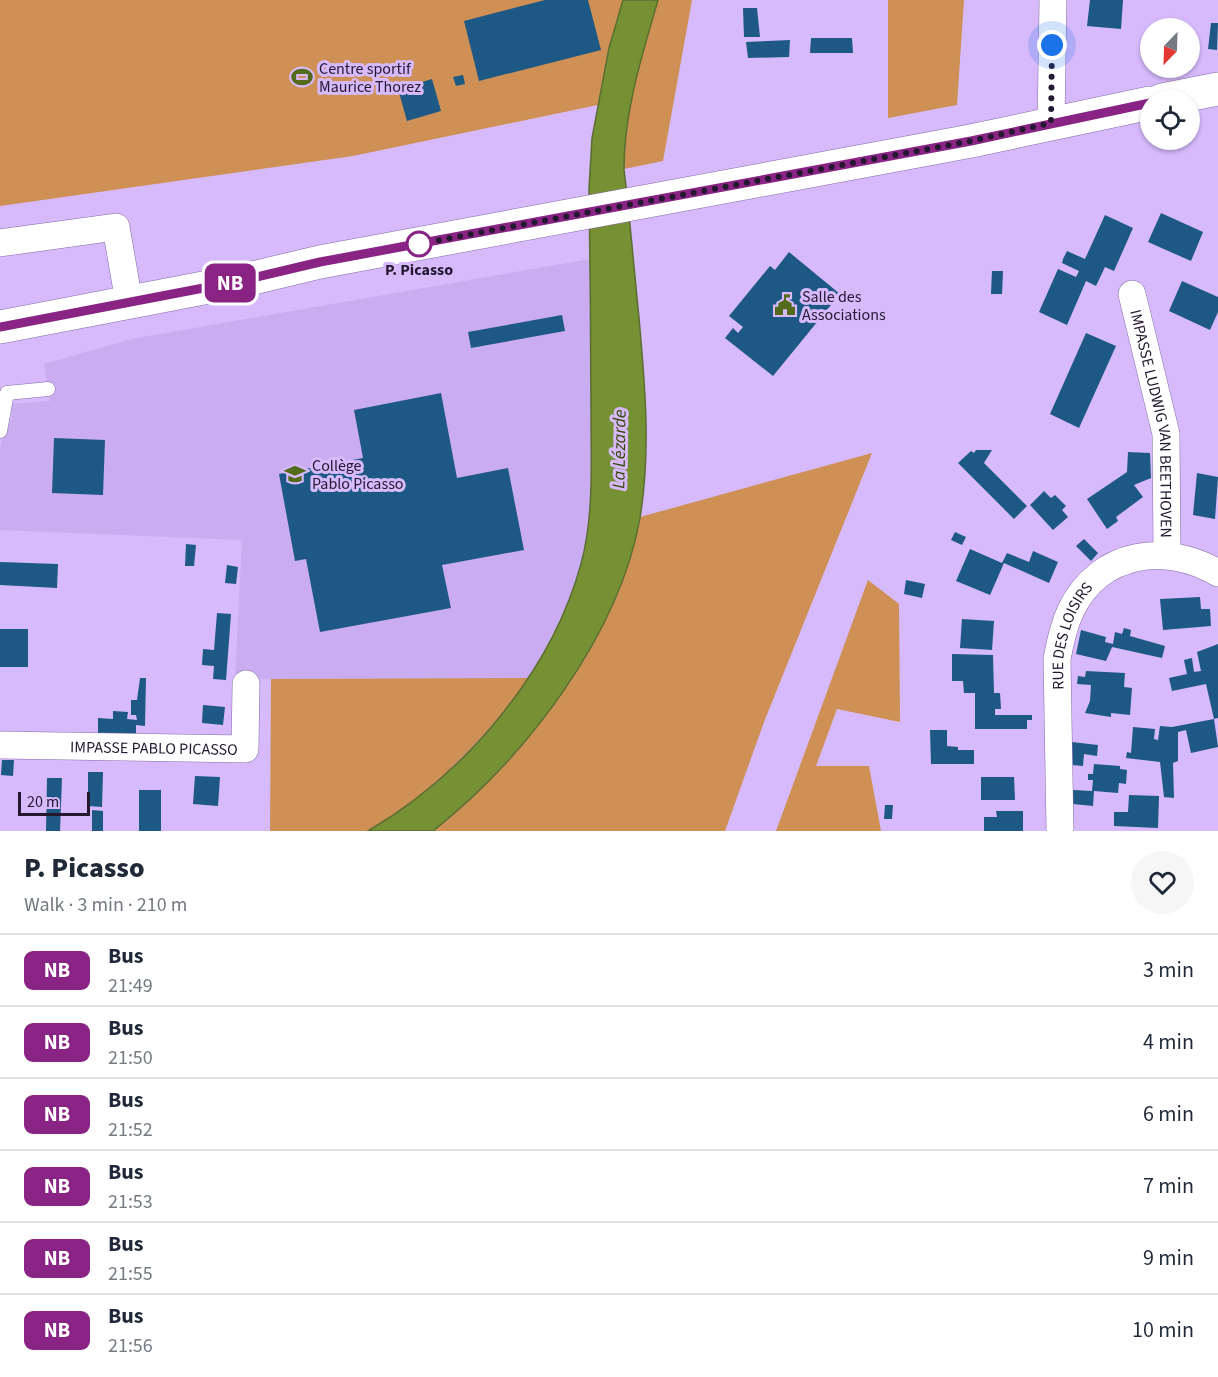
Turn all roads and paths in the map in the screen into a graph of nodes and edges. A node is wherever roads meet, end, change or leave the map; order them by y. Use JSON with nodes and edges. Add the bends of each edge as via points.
{"nodes":[{"id":1,"x":1053,"y":0,"type":"edge"},
{"id":2,"x":1218,"y":89,"type":"edge"},
{"id":3,"x":1200,"y":93,"type":"edge"},
{"id":4,"x":1140,"y":105,"type":"edge"},
{"id":5,"x":1051,"y":123,"type":"junction"},
{"id":6,"x":0,"y":243,"type":"edge"},
{"id":7,"x":1132,"y":294,"type":"dead end"},
{"id":8,"x":129,"y":302,"type":"junction"},
{"id":9,"x":0,"y":327,"type":"edge"},
{"id":10,"x":48,"y":389,"type":"dead end"},
{"id":11,"x":0,"y":431,"type":"edge"},
{"id":12,"x":1167,"y":554,"type":"junction"},
{"id":13,"x":1218,"y":573,"type":"edge"},
{"id":14,"x":246,"y":684,"type":"dead end"},
{"id":15,"x":0,"y":745,"type":"edge"},
{"id":16,"x":1060,"y":831,"type":"edge"}],
"edges":[{"from":1,"to":5,"type":"street"},
{"from":2,"to":3,"type":"street"},
{"from":4,"to":5,"type":"street"},
{"from":5,"to":8,"type":"street"},
{"from":6,"to":8,"type":"street","via":[[116,226]]},
{"from":7,"to":12,"type":"street","name":"IMPASSE LUDWIG VAN BEETHOVEN","via":[[1166,434]]},
{"from":8,"to":9,"type":"street"},
{"from":10,"to":11,"type":"lane","via":[[7,393]]},
{"from":12,"to":13,"type":"street","name":"RUE DES LOISIRS","via":[[1197,561]]},
{"from":12,"to":16,"type":"street","name":"RUE DES LOISIRS","via":[[1135,557],[1110,567],[1089,585],[1072,608],[1061,636],[1057,659]]},
{"from":14,"to":15,"type":"street","name":"IMPASSE PABLO PICASSO","via":[[245,749]]}]}
